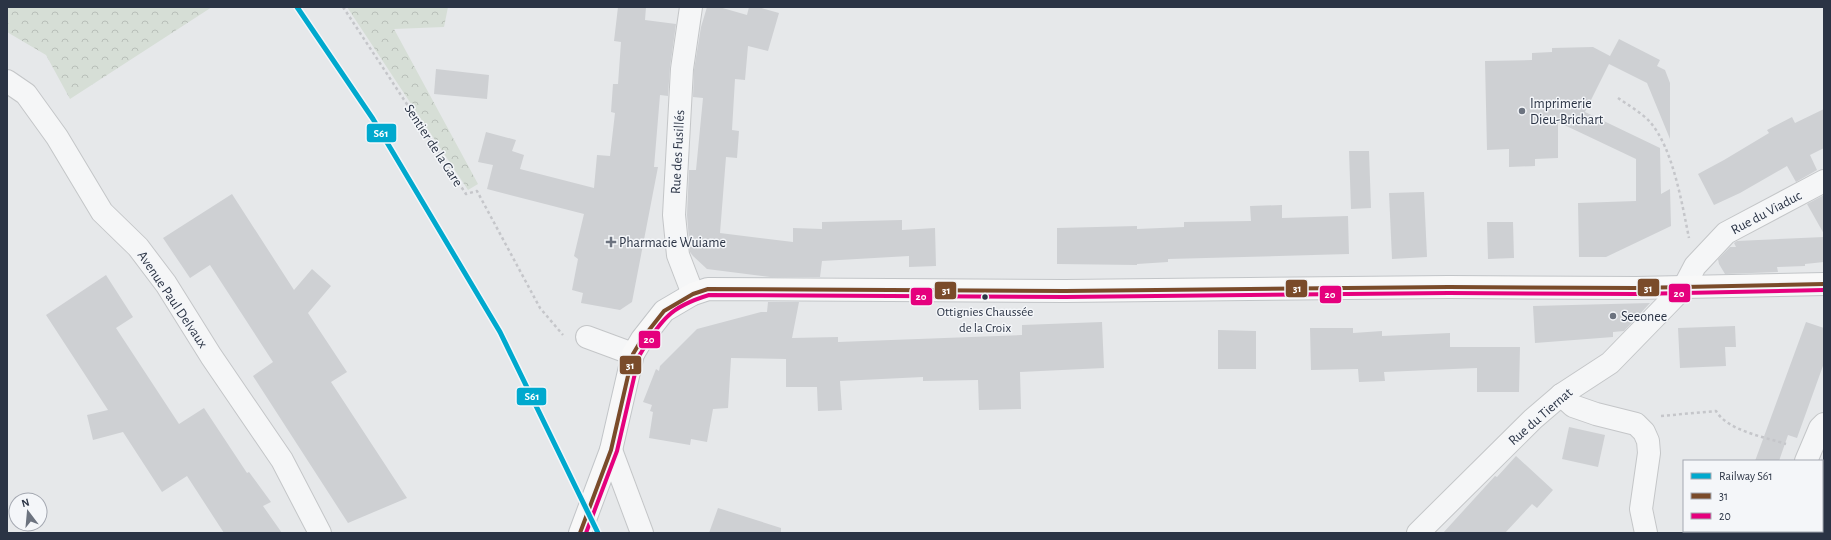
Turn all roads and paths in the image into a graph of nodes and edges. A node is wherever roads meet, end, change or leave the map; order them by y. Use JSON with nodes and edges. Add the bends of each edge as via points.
{"nodes":[{"id":1,"x":343,"y":7,"type":"edge"},
{"id":2,"x":690,"y":7,"type":"edge"},
{"id":3,"x":7,"y":81,"type":"edge"},
{"id":4,"x":1618,"y":98,"type":"dead end"},
{"id":5,"x":1824,"y":181,"type":"edge"},
{"id":6,"x":1696,"y":266,"type":"junction"},
{"id":7,"x":1824,"y":284,"type":"edge"},
{"id":8,"x":1684,"y":287,"type":"junction"},
{"id":9,"x":693,"y":294,"type":"junction"},
{"id":10,"x":587,"y":337,"type":"joint"},
{"id":11,"x":633,"y":354,"type":"junction"},
{"id":12,"x":1561,"y":395,"type":"junction"},
{"id":13,"x":1636,"y":424,"type":"junction"},
{"id":14,"x":1824,"y":424,"type":"edge"},
{"id":15,"x":611,"y":450,"type":"junction"},
{"id":16,"x":1808,"y":456,"type":"edge"},
{"id":17,"x":320,"y":533,"type":"edge"},
{"id":18,"x":580,"y":533,"type":"edge"},
{"id":19,"x":642,"y":533,"type":"edge"},
{"id":20,"x":1418,"y":533,"type":"edge"},
{"id":21,"x":1646,"y":533,"type":"edge"}],
"edges":[{"from":1,"to":10,"type":"path","name":"Sentier de la Gare","via":[[466,194],[477,191],[540,308],[563,335]]},
{"from":2,"to":9,"type":"street","name":"Rue des Fusillés","via":[[682,69],[674,215],[678,255]]},
{"from":3,"to":17,"type":"street","name":"Avenue Paul Delvaux","via":[[26,94],[58,137],[102,212],[138,247],[166,284],[211,356],[282,460]]},
{"from":4,"to":6,"type":"path","via":[[1650,122],[1664,145],[1678,182]]},
{"from":5,"to":6,"type":"street","name":"Rue du Viaduc","via":[[1726,232]]},
{"from":6,"to":8,"type":"street","name":"Rue du Viaduc"},
{"from":7,"to":8,"type":"main road"},
{"from":8,"to":9,"type":"main road","via":[[1065,291],[736,288],[708,289]]},
{"from":8,"to":12,"type":"street","name":"Rue du Tiernat","via":[[1610,363]]},
{"from":9,"to":11,"type":"main road","via":[[664,311]]},
{"from":10,"to":11,"type":"street"},
{"from":11,"to":15,"type":"main road"},
{"from":12,"to":13,"type":"street","via":[[1573,406]]},
{"from":12,"to":20,"type":"street","name":"Rue du Tiernat","via":[[1533,419]]},
{"from":13,"to":16,"type":"path","via":[[1660,416],[1716,411],[1720,418],[1732,427]]},
{"from":13,"to":21,"type":"street","via":[[1648,441],[1649,454],[1641,509]]},
{"from":14,"to":16,"type":"street"},
{"from":15,"to":18,"type":"main road"},
{"from":15,"to":19,"type":"street"}]}
